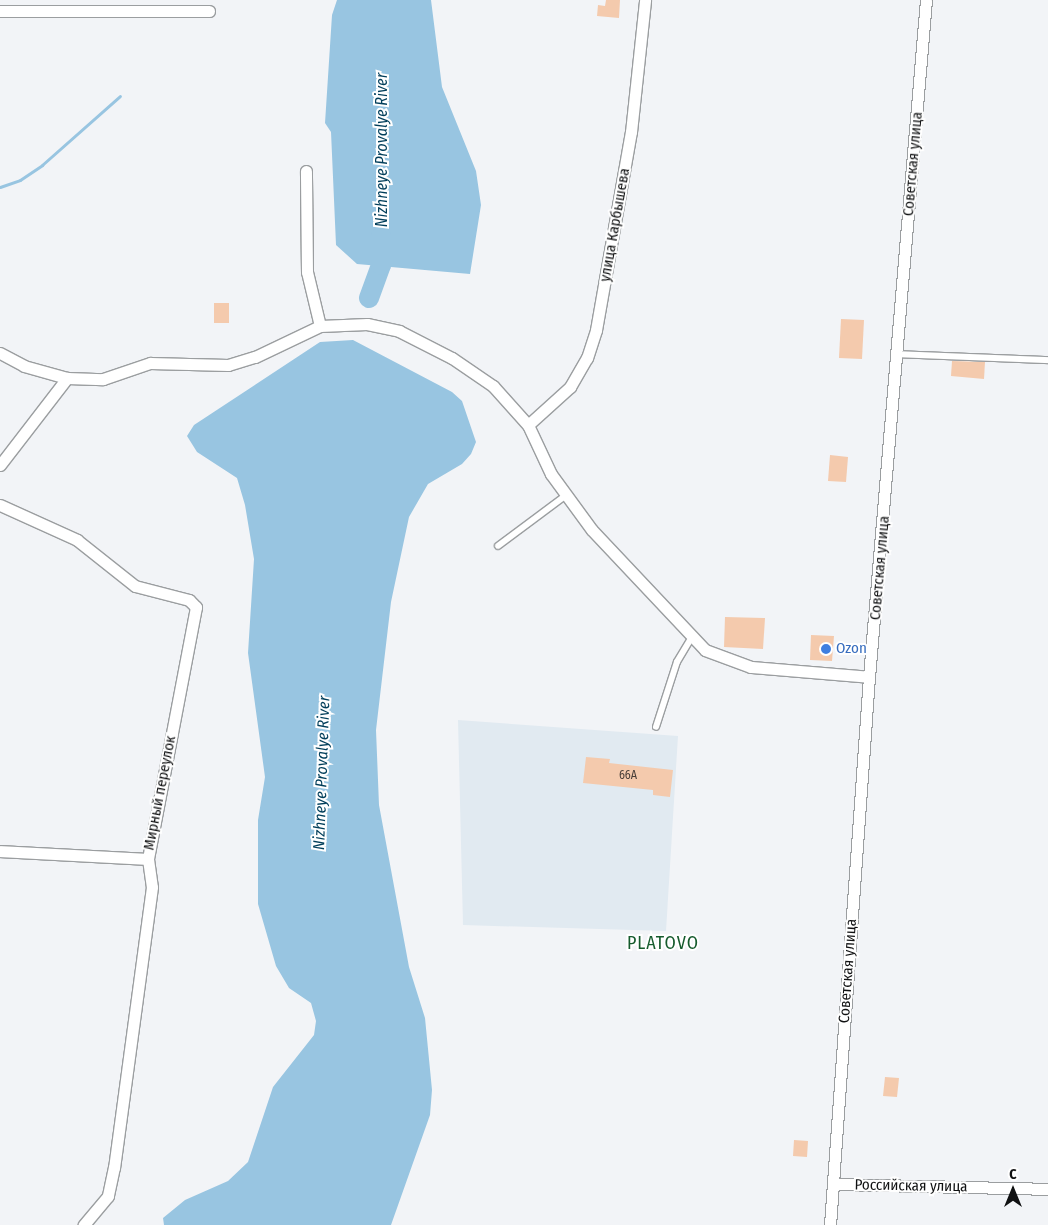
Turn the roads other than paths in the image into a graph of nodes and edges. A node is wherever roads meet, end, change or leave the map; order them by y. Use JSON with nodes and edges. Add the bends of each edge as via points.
{"nodes":[{"id":1,"x":645,"y":0,"type":"edge"},
{"id":2,"x":926,"y":0,"type":"edge"},
{"id":3,"x":0,"y":11,"type":"edge"},
{"id":4,"x":209,"y":11,"type":"dead end"},
{"id":5,"x":306,"y":171,"type":"dead end"},
{"id":6,"x":320,"y":326,"type":"junction"},
{"id":7,"x":0,"y":353,"type":"edge"},
{"id":8,"x":897,"y":354,"type":"junction"},
{"id":9,"x":1048,"y":360,"type":"edge"},
{"id":10,"x":67,"y":378,"type":"junction"},
{"id":11,"x":528,"y":425,"type":"junction"},
{"id":12,"x":0,"y":465,"type":"edge"},
{"id":13,"x":565,"y":496,"type":"junction"},
{"id":14,"x":0,"y":505,"type":"edge"},
{"id":15,"x":498,"y":546,"type":"dead end"},
{"id":16,"x":691,"y":638,"type":"junction"},
{"id":17,"x":869,"y":677,"type":"junction"},
{"id":18,"x":656,"y":727,"type":"dead end"},
{"id":19,"x":0,"y":851,"type":"edge"},
{"id":20,"x":148,"y":859,"type":"junction"},
{"id":21,"x":833,"y":1184,"type":"junction"},
{"id":22,"x":1048,"y":1189,"type":"edge"},
{"id":23,"x":84,"y":1225,"type":"edge"},
{"id":24,"x":830,"y":1225,"type":"edge"}],
"edges":[{"from":1,"to":11,"type":"street","name":"улица Карбышева","via":[[631,132],[596,330],[587,358],[570,387]]},
{"from":2,"to":8,"type":"street","name":"Советская улица"},
{"from":3,"to":4,"type":"street"},
{"from":5,"to":6,"type":"street","via":[[306,272]]},
{"from":6,"to":10,"type":"street","via":[[255,357],[228,366],[150,363],[103,379]]},
{"from":6,"to":11,"type":"street","via":[[367,324],[426,343],[493,386]]},
{"from":7,"to":10,"type":"street","via":[[24,366]]},
{"from":8,"to":9,"type":"lane"},
{"from":8,"to":17,"type":"street","name":"Советская улица"},
{"from":10,"to":12,"type":"street"},
{"from":11,"to":13,"type":"street"},
{"from":13,"to":15,"type":"lane"},
{"from":13,"to":16,"type":"street"},
{"from":14,"to":20,"type":"street","name":"Мирный переулок","via":[[77,540],[135,586],[189,600],[196,607]]},
{"from":16,"to":17,"type":"street","via":[[719,658],[751,667]]},
{"from":16,"to":18,"type":"lane","via":[[677,662]]},
{"from":17,"to":21,"type":"street","name":"Советская улица"},
{"from":19,"to":20,"type":"street"},
{"from":20,"to":23,"type":"street","name":"Мирный переулок","via":[[152,888],[114,1167],[108,1196]]},
{"from":21,"to":22,"type":"street","name":"Российская улица"},
{"from":21,"to":24,"type":"street","name":"Советская улица"}]}
